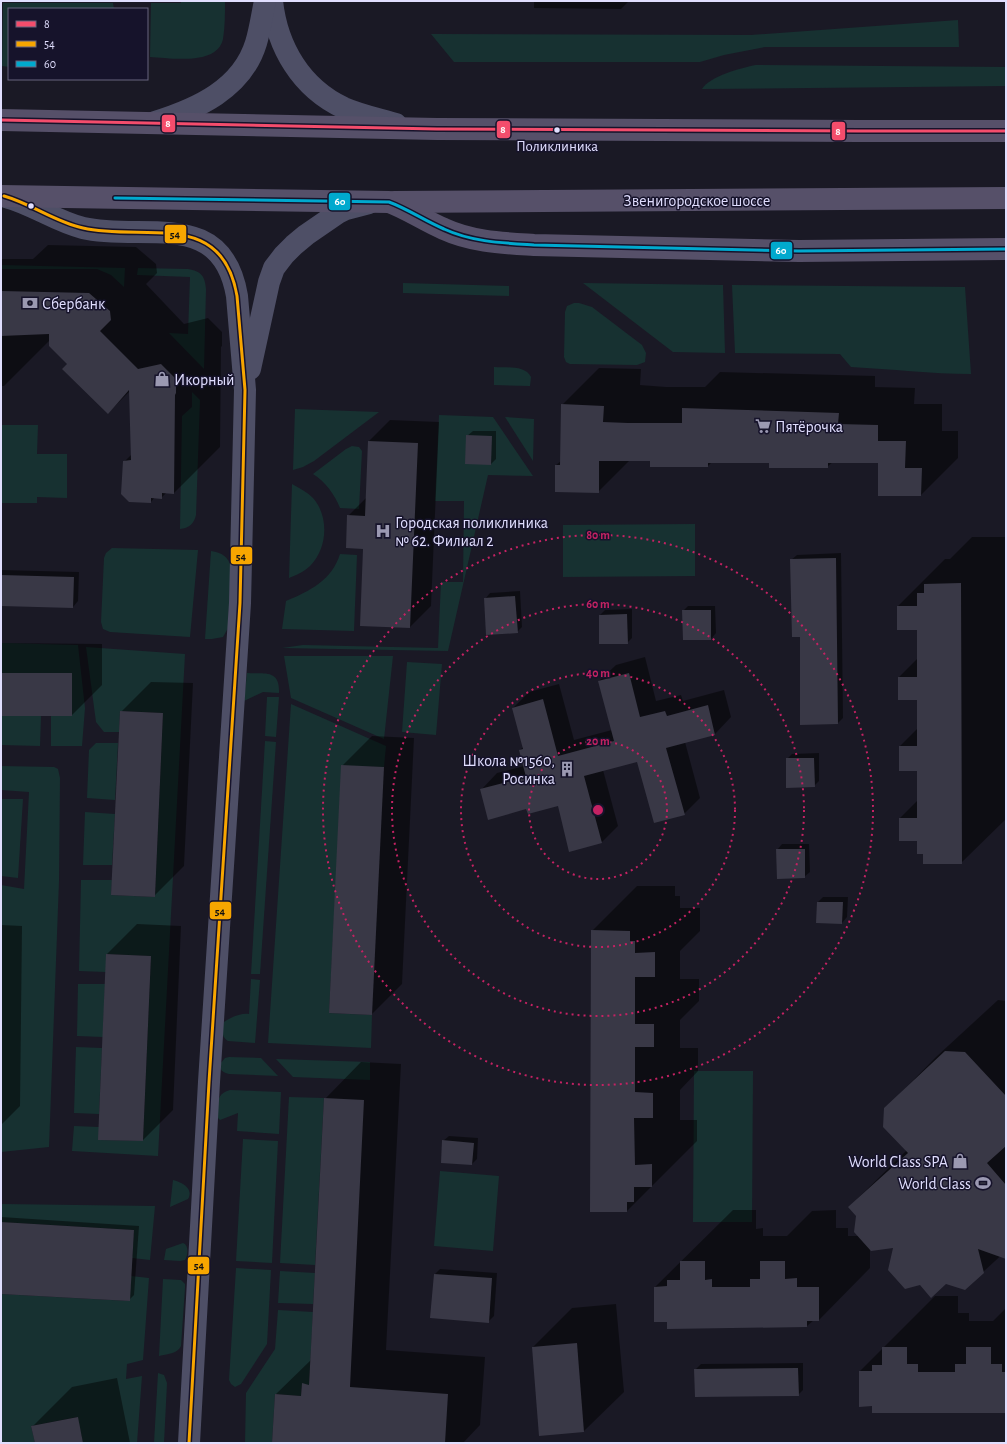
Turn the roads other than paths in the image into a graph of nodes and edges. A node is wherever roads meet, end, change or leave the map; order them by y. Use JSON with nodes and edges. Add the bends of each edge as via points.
{"nodes":[{"id":1,"x":265,"y":1,"type":"edge"},
{"id":2,"x":272,"y":1,"type":"edge"},
{"id":3,"x":1,"y":120,"type":"edge"},
{"id":4,"x":150,"y":123,"type":"junction"},
{"id":5,"x":437,"y":129,"type":"junction"},
{"id":6,"x":1006,"y":131,"type":"edge"},
{"id":7,"x":3,"y":196,"type":"edge"},
{"id":8,"x":1006,"y":198,"type":"edge"},
{"id":9,"x":385,"y":202,"type":"junction"},
{"id":10,"x":1006,"y":249,"type":"edge"},
{"id":11,"x":245,"y":390,"type":"junction"},
{"id":12,"x":189,"y":1443,"type":"edge"}],
"edges":[{"from":1,"to":4,"type":"street","via":[[255,44],[248,61],[231,84],[202,104]]},
{"from":2,"to":5,"type":"street","via":[[276,24],[293,62],[307,82],[322,95],[344,108],[367,116],[399,124]]},
{"from":3,"to":4,"type":"main road"},
{"from":4,"to":5,"type":"main road"},
{"from":5,"to":6,"type":"main road"},
{"from":7,"to":9,"type":"main road","name":"Звенигородское шоссе"},
{"from":7,"to":11,"type":"street","via":[[19,200],[83,228],[195,237],[220,253],[230,269],[234,283],[242,339]]},
{"from":8,"to":9,"type":"main road","name":"Звенигородское шоссе"},
{"from":9,"to":10,"type":"main road","via":[[404,208],[443,229],[490,242],[548,246],[799,251]]},
{"from":9,"to":11,"type":"street","via":[[346,209],[331,217],[294,245],[274,268]]},
{"from":11,"to":12,"type":"street","via":[[240,603]]}]}
